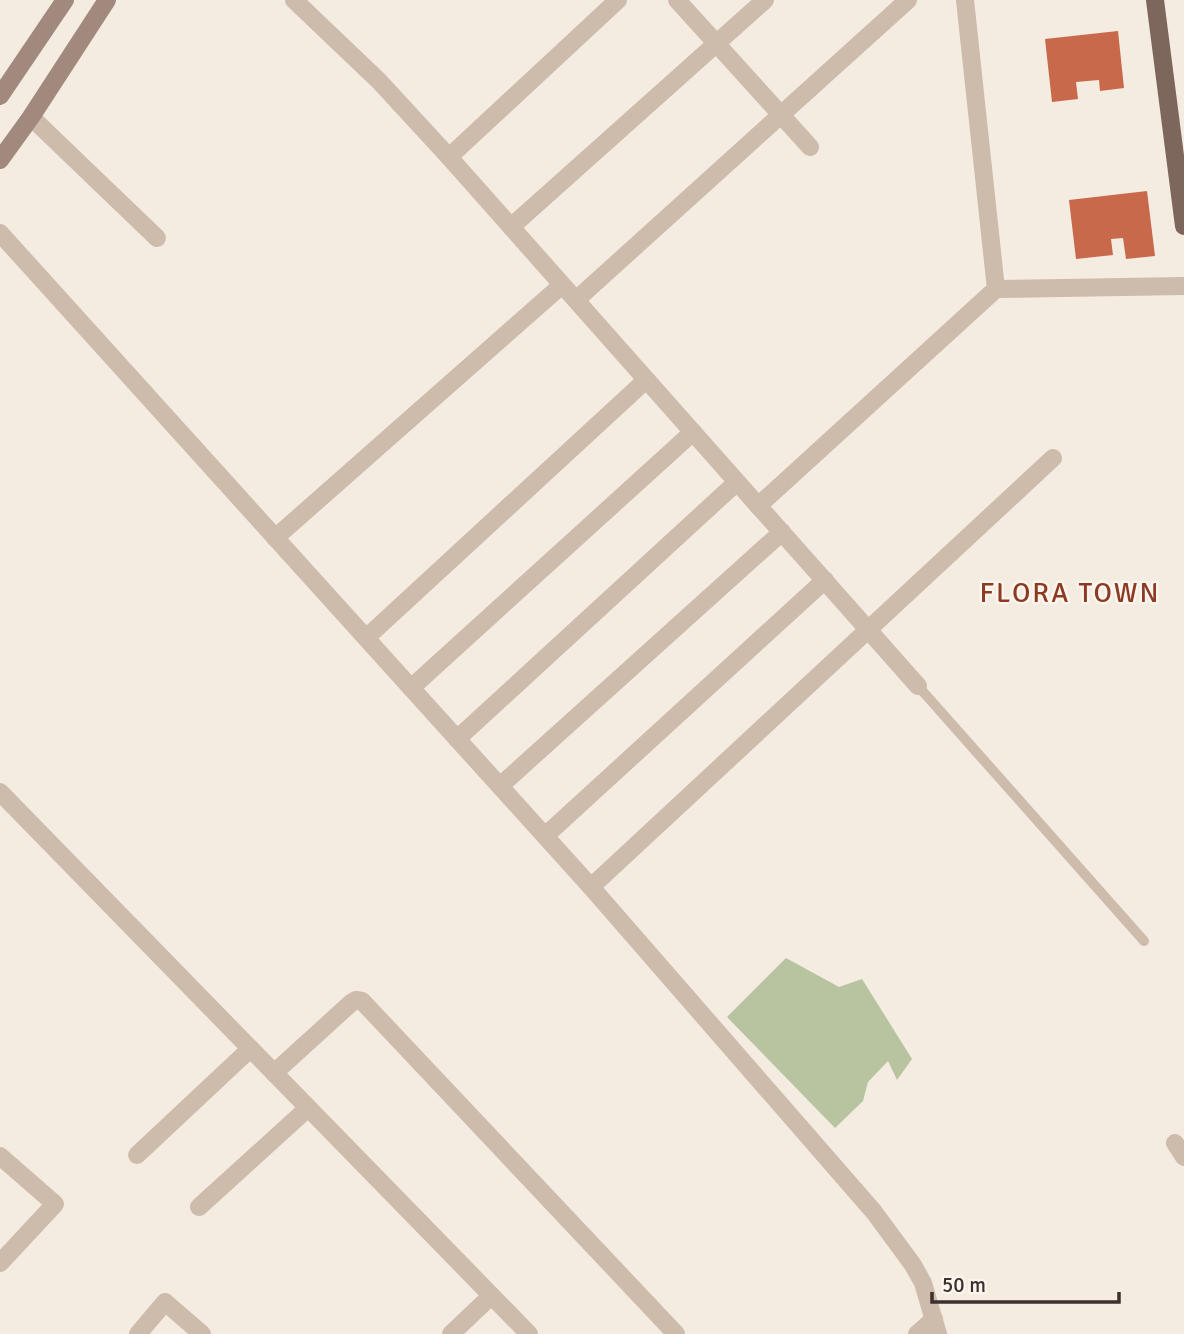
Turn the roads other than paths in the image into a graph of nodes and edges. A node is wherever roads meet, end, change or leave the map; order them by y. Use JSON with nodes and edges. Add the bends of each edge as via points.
{"nodes":[{"id":1,"x":65,"y":0,"type":"edge"},
{"id":2,"x":107,"y":0,"type":"edge"},
{"id":3,"x":294,"y":0,"type":"edge"},
{"id":4,"x":618,"y":0,"type":"edge"},
{"id":5,"x":677,"y":0,"type":"edge"},
{"id":6,"x":765,"y":0,"type":"edge"},
{"id":7,"x":908,"y":0,"type":"edge"},
{"id":8,"x":965,"y":0,"type":"edge"},
{"id":9,"x":1155,"y":0,"type":"edge"},
{"id":10,"x":716,"y":44,"type":"junction"},
{"id":11,"x":0,"y":96,"type":"edge"},
{"id":12,"x":781,"y":115,"type":"junction"},
{"id":13,"x":32,"y":117,"type":"junction"},
{"id":14,"x":810,"y":147,"type":"dead end"},
{"id":15,"x":449,"y":157,"type":"junction"},
{"id":16,"x":0,"y":160,"type":"edge"},
{"id":17,"x":1184,"y":226,"type":"edge"},
{"id":18,"x":511,"y":227,"type":"junction"},
{"id":19,"x":0,"y":233,"type":"edge"},
{"id":20,"x":157,"y":238,"type":"dead end"},
{"id":21,"x":562,"y":285,"type":"junction"},
{"id":22,"x":1184,"y":286,"type":"edge"},
{"id":23,"x":996,"y":289,"type":"junction"},
{"id":24,"x":576,"y":300,"type":"junction"},
{"id":25,"x":646,"y":380,"type":"junction"},
{"id":26,"x":693,"y":432,"type":"junction"},
{"id":27,"x":1053,"y":458,"type":"dead end"},
{"id":28,"x":737,"y":482,"type":"junction"},
{"id":29,"x":758,"y":506,"type":"junction"},
{"id":30,"x":782,"y":532,"type":"junction"},
{"id":31,"x":275,"y":538,"type":"junction"},
{"id":32,"x":825,"y":580,"type":"junction"},
{"id":33,"x":867,"y":629,"type":"junction"},
{"id":34,"x":366,"y":638,"type":"junction"},
{"id":35,"x":918,"y":686,"type":"joint"},
{"id":36,"x":411,"y":688,"type":"junction"},
{"id":37,"x":457,"y":739,"type":"junction"},
{"id":38,"x":500,"y":786,"type":"junction"},
{"id":39,"x":0,"y":792,"type":"edge"},
{"id":40,"x":545,"y":836,"type":"junction"},
{"id":41,"x":592,"y":887,"type":"junction"},
{"id":42,"x":1144,"y":941,"type":"dead end"},
{"id":43,"x":250,"y":1049,"type":"junction"},
{"id":44,"x":274,"y":1073,"type":"junction"},
{"id":45,"x":308,"y":1108,"type":"junction"},
{"id":46,"x":137,"y":1155,"type":"dead end"},
{"id":47,"x":0,"y":1156,"type":"edge"},
{"id":48,"x":198,"y":1207,"type":"dead end"},
{"id":49,"x":0,"y":1263,"type":"edge"},
{"id":50,"x":491,"y":1296,"type":"junction"},
{"id":51,"x":936,"y":1327,"type":"edge"},
{"id":52,"x":138,"y":1334,"type":"edge"},
{"id":53,"x":202,"y":1334,"type":"edge"},
{"id":54,"x":451,"y":1334,"type":"edge"},
{"id":55,"x":528,"y":1334,"type":"edge"},
{"id":56,"x":676,"y":1334,"type":"edge"},
{"id":57,"x":918,"y":1334,"type":"edge"}],
"edges":[{"from":1,"to":11,"type":"main road"},
{"from":2,"to":13,"type":"main road"},
{"from":3,"to":15,"type":"street","via":[[379,81]]},
{"from":4,"to":15,"type":"street"},
{"from":5,"to":10,"type":"street"},
{"from":6,"to":10,"type":"street"},
{"from":7,"to":12,"type":"street"},
{"from":8,"to":23,"type":"street"},
{"from":9,"to":17,"type":"main road"},
{"from":10,"to":12,"type":"street"},
{"from":10,"to":18,"type":"street"},
{"from":12,"to":14,"type":"street"},
{"from":12,"to":24,"type":"street"},
{"from":13,"to":16,"type":"main road"},
{"from":13,"to":20,"type":"street"},
{"from":15,"to":18,"type":"street"},
{"from":18,"to":21,"type":"street"},
{"from":19,"to":31,"type":"street"},
{"from":21,"to":24,"type":"street"},
{"from":21,"to":31,"type":"street"},
{"from":22,"to":23,"type":"street"},
{"from":23,"to":29,"type":"street"},
{"from":24,"to":25,"type":"street"},
{"from":25,"to":26,"type":"street"},
{"from":25,"to":34,"type":"street"},
{"from":26,"to":28,"type":"street"},
{"from":26,"to":36,"type":"street"},
{"from":27,"to":33,"type":"street"},
{"from":28,"to":29,"type":"street"},
{"from":28,"to":37,"type":"street"},
{"from":29,"to":30,"type":"street"},
{"from":30,"to":32,"type":"street"},
{"from":30,"to":38,"type":"street"},
{"from":31,"to":34,"type":"street"},
{"from":32,"to":33,"type":"street"},
{"from":32,"to":40,"type":"street"},
{"from":33,"to":35,"type":"street"},
{"from":33,"to":41,"type":"street"},
{"from":34,"to":36,"type":"street"},
{"from":35,"to":42,"type":"lane"},
{"from":36,"to":37,"type":"street"},
{"from":37,"to":38,"type":"street"},
{"from":38,"to":40,"type":"street"},
{"from":39,"to":43,"type":"street"},
{"from":40,"to":41,"type":"street"},
{"from":41,"to":51,"type":"street","via":[[874,1212],[913,1265]]},
{"from":43,"to":44,"type":"street"},
{"from":43,"to":46,"type":"street"},
{"from":44,"to":45,"type":"street"},
{"from":44,"to":56,"type":"street","via":[[351,1003],[362,1001]]},
{"from":45,"to":48,"type":"street"},
{"from":45,"to":50,"type":"street"},
{"from":47,"to":49,"type":"street","via":[[55,1204]]},
{"from":50,"to":54,"type":"street"},
{"from":50,"to":55,"type":"street"},
{"from":51,"to":57,"type":"street"},
{"from":52,"to":53,"type":"street","via":[[165,1302]]}]}
